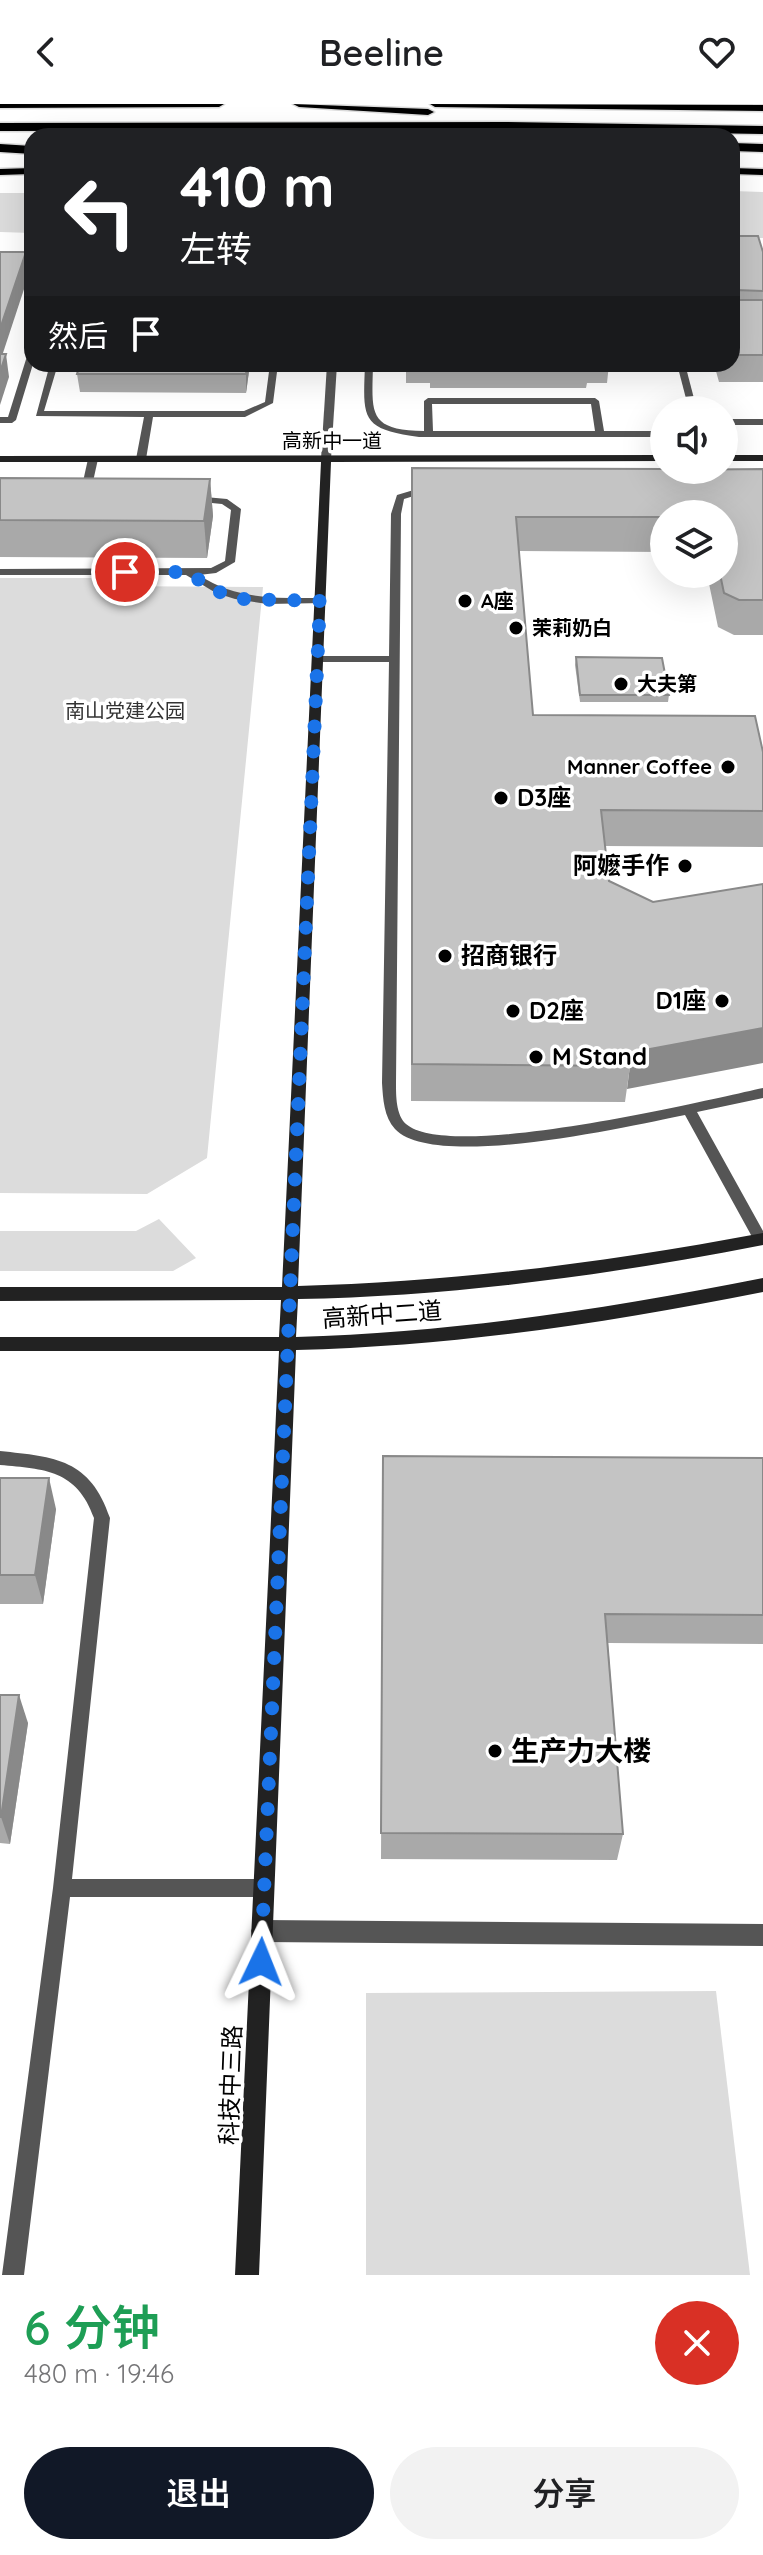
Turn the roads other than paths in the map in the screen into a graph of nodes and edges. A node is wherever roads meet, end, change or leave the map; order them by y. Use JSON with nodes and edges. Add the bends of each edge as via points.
{"nodes":[{"id":1,"x":219,"y":104,"type":"edge"},
{"id":2,"x":299,"y":104,"type":"edge"},
{"id":3,"x":435,"y":104,"type":"edge"},
{"id":4,"x":0,"y":105,"type":"edge"},
{"id":5,"x":763,"y":108,"type":"edge"},
{"id":6,"x":0,"y":127,"type":"edge"},
{"id":7,"x":665,"y":128,"type":"joint"},
{"id":8,"x":740,"y":130,"type":"edge"},
{"id":9,"x":763,"y":130,"type":"edge"},
{"id":10,"x":740,"y":147,"type":"edge"},
{"id":11,"x":0,"y":148,"type":"edge"},
{"id":12,"x":24,"y":148,"type":"edge"},
{"id":13,"x":763,"y":148,"type":"edge"},
{"id":14,"x":24,"y":171,"type":"edge"},
{"id":15,"x":740,"y":171,"type":"edge"},
{"id":16,"x":0,"y":172,"type":"edge"},
{"id":17,"x":763,"y":172,"type":"edge"},
{"id":18,"x":0,"y":263,"type":"edge"},
{"id":19,"x":24,"y":263,"type":"edge"},
{"id":20,"x":26,"y":372,"type":"edge"},
{"id":21,"x":52,"y":372,"type":"edge"},
{"id":22,"x":273,"y":372,"type":"edge"},
{"id":23,"x":331,"y":372,"type":"edge"},
{"id":24,"x":369,"y":372,"type":"edge"},
{"id":25,"x":683,"y":372,"type":"edge"},
{"id":26,"x":689,"y":396,"type":"edge"},
{"id":27,"x":149,"y":414,"type":"junction"},
{"id":28,"x":0,"y":420,"type":"edge"},
{"id":29,"x":738,"y":422,"type":"edge"},
{"id":30,"x":763,"y":422,"type":"edge"},
{"id":31,"x":429,"y":434,"type":"junction"},
{"id":32,"x":600,"y":434,"type":"junction"},
{"id":33,"x":650,"y":434,"type":"edge"},
{"id":34,"x":650,"y":458,"type":"edge"},
{"id":35,"x":738,"y":458,"type":"edge"},
{"id":36,"x":763,"y":458,"type":"edge"},
{"id":37,"x":0,"y":459,"type":"edge"},
{"id":38,"x":93,"y":459,"type":"junction"},
{"id":39,"x":141,"y":459,"type":"junction"},
{"id":40,"x":326,"y":459,"type":"junction"},
{"id":41,"x":438,"y":488,"type":"edge"},
{"id":42,"x":70,"y":499,"type":"edge"},
{"id":43,"x":84,"y":499,"type":"junction"},
{"id":44,"x":99,"y":499,"type":"edge"},
{"id":45,"x":175,"y":499,"type":"edge"},
{"id":46,"x":0,"y":572,"type":"edge"},
{"id":47,"x":187,"y":572,"type":"junction"},
{"id":48,"x":320,"y":601,"type":"junction"},
{"id":49,"x":318,"y":659,"type":"junction"},
{"id":50,"x":395,"y":659,"type":"junction"},
{"id":51,"x":763,"y":1093,"type":"edge"},
{"id":52,"x":688,"y":1108,"type":"junction"},
{"id":53,"x":762,"y":1239,"type":"edge"},
{"id":54,"x":763,"y":1285,"type":"edge"},
{"id":55,"x":0,"y":1294,"type":"edge"},
{"id":56,"x":290,"y":1295,"type":"junction"},
{"id":57,"x":0,"y":1344,"type":"edge"},
{"id":58,"x":287,"y":1345,"type":"junction"},
{"id":59,"x":0,"y":1458,"type":"edge"},
{"id":60,"x":62,"y":1888,"type":"junction"},
{"id":61,"x":264,"y":1888,"type":"junction"},
{"id":62,"x":262,"y":1931,"type":"junction"},
{"id":63,"x":763,"y":1935,"type":"edge"},
{"id":64,"x":13,"y":2275,"type":"edge"},
{"id":65,"x":247,"y":2275,"type":"edge"}],
"edges":[{"from":1,"to":4,"type":"main road"},
{"from":2,"to":7,"type":"highway"},
{"from":3,"to":5,"type":"main road"},
{"from":6,"to":7,"type":"highway"},
{"from":8,"to":9,"type":"highway"},
{"from":10,"to":13,"type":"highway"},
{"from":11,"to":12,"type":"highway"},
{"from":14,"to":16,"type":"main road"},
{"from":15,"to":17,"type":"main road"},
{"from":18,"to":19,"type":"lane"},
{"from":20,"to":28,"type":"lane","via":[[12,420]]},
{"from":21,"to":27,"type":"lane","via":[[39,414]]},
{"from":22,"to":27,"type":"lane","via":[[269,403],[245,414]]},
{"from":23,"to":40,"type":"street"},
{"from":24,"to":31,"type":"lane","via":[[371,420],[393,430]]},
{"from":25,"to":26,"type":"lane"},
{"from":27,"to":39,"type":"lane"},
{"from":29,"to":30,"type":"lane"},
{"from":31,"to":32,"type":"lane"},
{"from":31,"to":32,"type":"lane","via":[[428,401],[595,401]]},
{"from":32,"to":33,"type":"lane"},
{"from":34,"to":40,"type":"street","name":"高新中一道"},
{"from":35,"to":36,"type":"street"},
{"from":37,"to":38,"type":"street","name":"高新中一道"},
{"from":38,"to":39,"type":"street","name":"高新中一道"},
{"from":38,"to":43,"type":"lane"},
{"from":39,"to":40,"type":"street","name":"高新中一道"},
{"from":40,"to":48,"type":"street","name":"科技中三路"},
{"from":41,"to":50,"type":"lane","via":[[408,492],[397,505]]},
{"from":42,"to":43,"type":"lane"},
{"from":43,"to":44,"type":"lane"},
{"from":45,"to":47,"type":"lane","via":[[216,499],[236,509],[230,562],[213,571]]},
{"from":46,"to":47,"type":"lane"},
{"from":47,"to":48,"type":"lane","via":[[239,599]]},
{"from":48,"to":49,"type":"street","name":"科技中三路"},
{"from":49,"to":50,"type":"lane"},
{"from":49,"to":56,"type":"street","name":"科技中三路"},
{"from":50,"to":52,"type":"lane","via":[[389,1083],[394,1117],[417,1137],[464,1143]]},
{"from":51,"to":52,"type":"lane"},
{"from":52,"to":53,"type":"lane"},
{"from":53,"to":56,"type":"street","name":"高新中二道","via":[[504,1280]]},
{"from":54,"to":58,"type":"street","name":"高新中二道","via":[[550,1323],[444,1336]]},
{"from":55,"to":56,"type":"street","name":"高新中二道"},
{"from":56,"to":58,"type":"street","name":"科技中三路"},
{"from":57,"to":58,"type":"street","name":"高新中二道"},
{"from":58,"to":61,"type":"street","name":"科技中三路"},
{"from":59,"to":60,"type":"lane","via":[[68,1469],[98,1499],[102,1518]]},
{"from":60,"to":61,"type":"lane"},
{"from":60,"to":64,"type":"lane"},
{"from":61,"to":62,"type":"street","name":"科技中三路"},
{"from":62,"to":63,"type":"street"},
{"from":62,"to":65,"type":"street","name":"科技中三路"}]}
